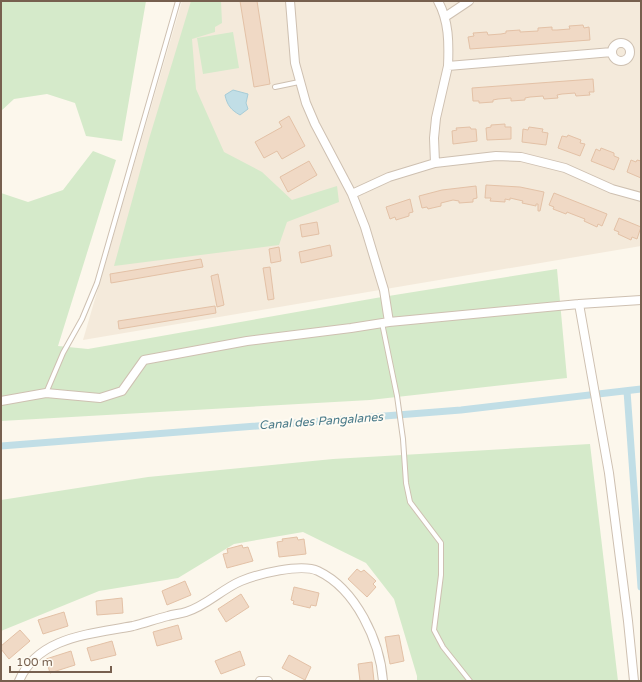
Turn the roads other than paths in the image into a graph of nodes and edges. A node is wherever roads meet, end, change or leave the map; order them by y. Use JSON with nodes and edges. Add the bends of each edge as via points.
{"nodes":[{"id":1,"x":178,"y":1,"type":"edge"},
{"id":2,"x":290,"y":1,"type":"edge"},
{"id":3,"x":438,"y":1,"type":"edge"},
{"id":4,"x":469,"y":1,"type":"edge"},
{"id":5,"x":446,"y":17,"type":"junction"},
{"id":6,"x":612,"y":52,"type":"dead end"},
{"id":7,"x":448,"y":66,"type":"junction"},
{"id":8,"x":299,"y":82,"type":"junction"},
{"id":9,"x":275,"y":87,"type":"dead end"},
{"id":10,"x":435,"y":163,"type":"junction"},
{"id":11,"x":352,"y":194,"type":"junction"},
{"id":12,"x":641,"y":197,"type":"edge"},
{"id":13,"x":641,"y":300,"type":"edge"},
{"id":14,"x":579,"y":304,"type":"junction"},
{"id":15,"x":386,"y":322,"type":"junction"},
{"id":16,"x":46,"y":393,"type":"junction"},
{"id":17,"x":1,"y":401,"type":"edge"},
{"id":18,"x":19,"y":681,"type":"edge"},
{"id":19,"x":260,"y":681,"type":"edge"},
{"id":20,"x":268,"y":681,"type":"edge"},
{"id":21,"x":383,"y":681,"type":"edge"},
{"id":22,"x":470,"y":681,"type":"edge"},
{"id":23,"x":634,"y":681,"type":"edge"}],
"edges":[{"from":1,"to":16,"type":"lane","via":[[97,283]]},
{"from":2,"to":8,"type":"street"},
{"from":3,"to":5,"type":"street"},
{"from":4,"to":5,"type":"street"},
{"from":5,"to":7,"type":"street"},
{"from":6,"to":7,"type":"street"},
{"from":7,"to":10,"type":"street","via":[[436,118]]},
{"from":8,"to":9,"type":"lane"},
{"from":8,"to":11,"type":"street","via":[[315,124]]},
{"from":10,"to":11,"type":"street","via":[[390,177]]},
{"from":10,"to":12,"type":"street","via":[[496,156],[521,157],[565,168],[612,189]]},
{"from":11,"to":15,"type":"street","via":[[375,256],[384,290]]},
{"from":13,"to":14,"type":"street"},
{"from":14,"to":15,"type":"street"},
{"from":14,"to":23,"type":"street","via":[[609,473]]},
{"from":15,"to":16,"type":"street","via":[[247,340],[144,360],[122,391],[100,398]]},
{"from":15,"to":22,"type":"lane","via":[[410,502],[441,543],[441,575],[434,630],[443,648]]},
{"from":16,"to":17,"type":"street"},
{"from":18,"to":21,"type":"street","via":[[33,659],[69,638],[133,626],[186,612],[241,581],[293,568],[317,570],[346,593],[361,611],[382,665]]},
{"from":19,"to":20,"type":"street"}]}
